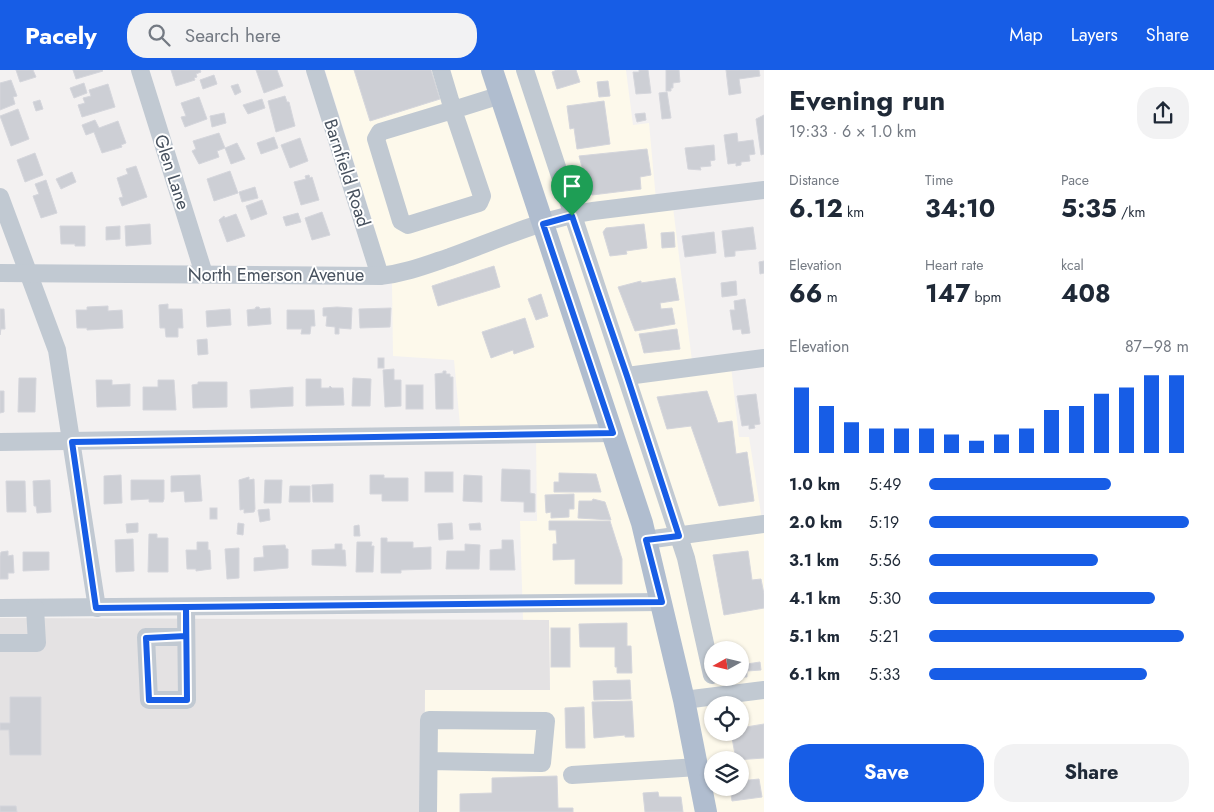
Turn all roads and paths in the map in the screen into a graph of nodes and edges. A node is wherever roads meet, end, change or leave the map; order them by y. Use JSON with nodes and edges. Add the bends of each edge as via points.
{"nodes":[{"id":1,"x":140,"y":70,"type":"edge"},
{"id":2,"x":314,"y":70,"type":"edge"},
{"id":3,"x":441,"y":70,"type":"edge"},
{"id":4,"x":492,"y":70,"type":"edge"},
{"id":5,"x":525,"y":70,"type":"edge"},
{"id":6,"x":501,"y":95,"type":"junction"},
{"id":7,"x":453,"y":110,"type":"junction"},
{"id":8,"x":764,"y":190,"type":"edge"},
{"id":9,"x":0,"y":197,"type":"edge"},
{"id":10,"x":572,"y":216,"type":"junction"},
{"id":11,"x":543,"y":224,"type":"junction"},
{"id":12,"x":0,"y":274,"type":"edge"},
{"id":13,"x":30,"y":274,"type":"junction"},
{"id":14,"x":204,"y":274,"type":"junction"},
{"id":15,"x":380,"y":276,"type":"junction"},
{"id":16,"x":764,"y":358,"type":"edge"},
{"id":17,"x":627,"y":376,"type":"junction"},
{"id":18,"x":613,"y":433,"type":"junction"},
{"id":19,"x":0,"y":442,"type":"edge"},
{"id":20,"x":72,"y":442,"type":"junction"},
{"id":21,"x":764,"y":524,"type":"edge"},
{"id":22,"x":679,"y":536,"type":"junction"},
{"id":23,"x":646,"y":540,"type":"junction"},
{"id":24,"x":662,"y":602,"type":"junction"},
{"id":25,"x":186,"y":607,"type":"junction"},
{"id":26,"x":0,"y":608,"type":"edge"},
{"id":27,"x":35,"y":608,"type":"junction"},
{"id":28,"x":96,"y":608,"type":"junction"},
{"id":29,"x":186,"y":636,"type":"dead end"},
{"id":30,"x":705,"y":641,"type":"edge"},
{"id":31,"x":0,"y":644,"type":"edge"},
{"id":32,"x":715,"y":686,"type":"edge"},
{"id":33,"x":764,"y":690,"type":"edge"},
{"id":34,"x":717,"y":696,"type":"joint"},
{"id":35,"x":704,"y":698,"type":"edge"},
{"id":36,"x":684,"y":700,"type":"junction"},
{"id":37,"x":429,"y":761,"type":"junction"},
{"id":38,"x":698,"y":767,"type":"junction"},
{"id":39,"x":572,"y":775,"type":"dead end"},
{"id":40,"x":428,"y":812,"type":"edge"},
{"id":41,"x":706,"y":812,"type":"edge"}],
"edges":[{"from":1,"to":14,"type":"street","name":"Glen Lane"},
{"from":2,"to":15,"type":"street","name":"Barnfield Road"},
{"from":3,"to":7,"type":"street"},
{"from":4,"to":6,"type":"main road"},
{"from":5,"to":10,"type":"street"},
{"from":6,"to":7,"type":"street"},
{"from":6,"to":11,"type":"main road"},
{"from":7,"to":7,"type":"street","via":[[380,132],[376,139],[401,221],[408,225],[479,203],[482,196]]},
{"from":8,"to":10,"type":"street","name":"North Emerson Avenue"},
{"from":9,"to":13,"type":"street"},
{"from":10,"to":11,"type":"street","name":"North Emerson Avenue"},
{"from":10,"to":17,"type":"street"},
{"from":11,"to":15,"type":"street","name":"North Emerson Avenue","via":[[402,274]]},
{"from":11,"to":18,"type":"main road"},
{"from":12,"to":13,"type":"street","name":"North Emerson Avenue"},
{"from":13,"to":14,"type":"street","name":"North Emerson Avenue"},
{"from":13,"to":20,"type":"street","via":[[57,350]]},
{"from":14,"to":15,"type":"street","name":"North Emerson Avenue"},
{"from":16,"to":17,"type":"street"},
{"from":17,"to":22,"type":"street"},
{"from":18,"to":20,"type":"street"},
{"from":18,"to":23,"type":"main road"},
{"from":19,"to":20,"type":"street"},
{"from":20,"to":28,"type":"street"},
{"from":21,"to":22,"type":"street"},
{"from":22,"to":23,"type":"street"},
{"from":22,"to":30,"type":"street"},
{"from":23,"to":24,"type":"main road"},
{"from":24,"to":25,"type":"street"},
{"from":24,"to":36,"type":"main road"},
{"from":25,"to":28,"type":"street"},
{"from":25,"to":29,"type":"street"},
{"from":26,"to":27,"type":"street"},
{"from":27,"to":28,"type":"street"},
{"from":27,"to":31,"type":"street","via":[[37,643]]},
{"from":32,"to":34,"type":"street"},
{"from":33,"to":34,"type":"street"},
{"from":35,"to":36,"type":"street"},
{"from":36,"to":38,"type":"main road"},
{"from":37,"to":37,"type":"street","via":[[430,720],[546,721],[542,762]]},
{"from":37,"to":40,"type":"street"},
{"from":38,"to":39,"type":"street"},
{"from":38,"to":41,"type":"main road"}]}
